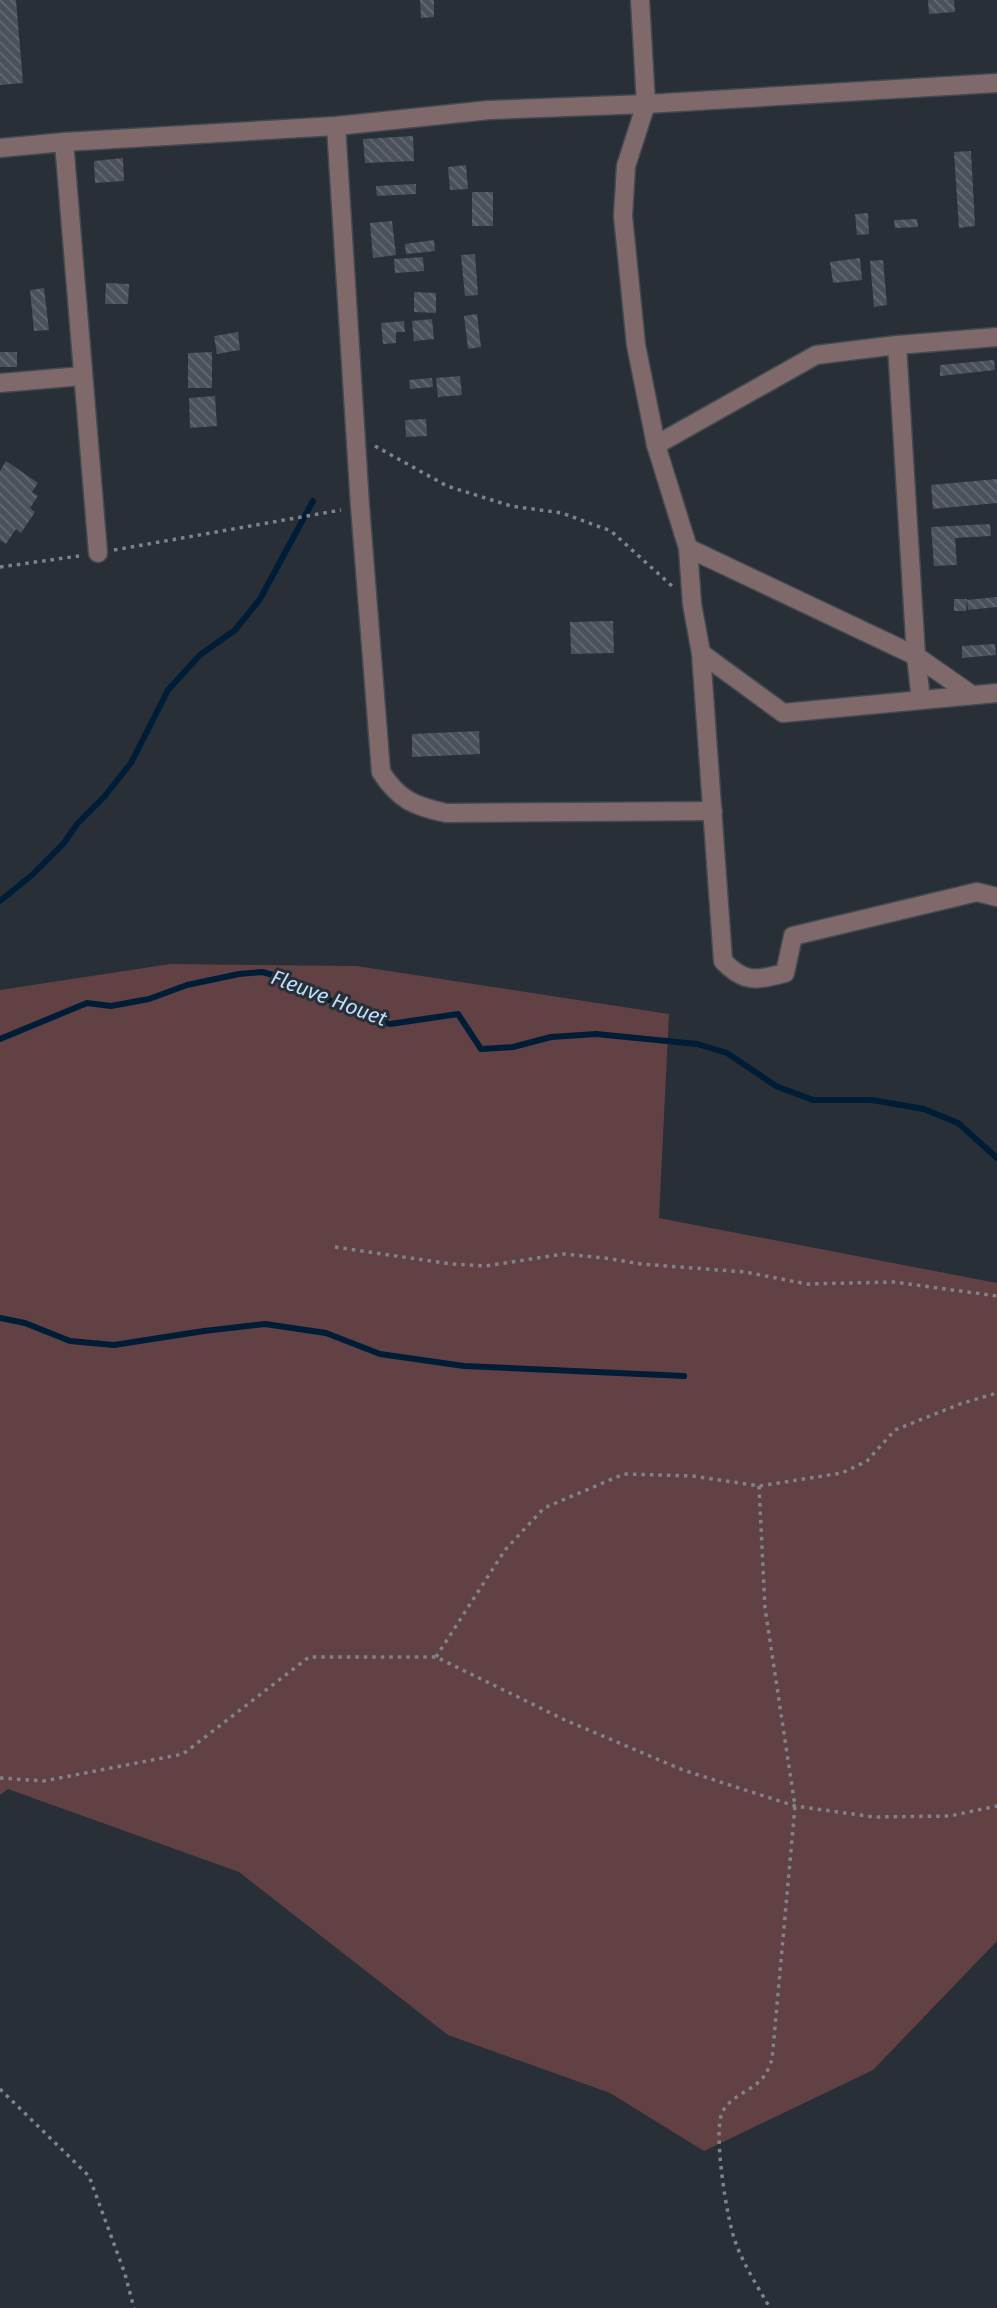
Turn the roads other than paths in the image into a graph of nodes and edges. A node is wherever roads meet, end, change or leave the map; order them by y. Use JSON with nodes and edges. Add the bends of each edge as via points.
{"nodes":[{"id":1,"x":640,"y":0,"type":"edge"},
{"id":2,"x":997,"y":83,"type":"edge"},
{"id":3,"x":646,"y":104,"type":"junction"},
{"id":4,"x":336,"y":126,"type":"junction"},
{"id":5,"x":64,"y":142,"type":"junction"},
{"id":6,"x":0,"y":148,"type":"edge"},
{"id":7,"x":997,"y":337,"type":"edge"},
{"id":8,"x":897,"y":345,"type":"junction"},
{"id":9,"x":82,"y":376,"type":"junction"},
{"id":10,"x":0,"y":383,"type":"edge"},
{"id":11,"x":656,"y":445,"type":"junction"},
{"id":12,"x":688,"y":548,"type":"junction"},
{"id":13,"x":98,"y":553,"type":"road end"},
{"id":14,"x":701,"y":653,"type":"junction"},
{"id":15,"x":916,"y":656,"type":"junction"},
{"id":16,"x":997,"y":693,"type":"edge"},
{"id":17,"x":972,"y":695,"type":"junction"},
{"id":18,"x":922,"y":700,"type":"junction"},
{"id":19,"x":713,"y":811,"type":"junction"},
{"id":20,"x":997,"y":897,"type":"edge"}],
"edges":[{"from":1,"to":3,"type":"street"},
{"from":2,"to":3,"type":"street"},
{"from":3,"to":4,"type":"street","via":[[489,110]]},
{"from":3,"to":11,"type":"street","via":[[626,166],[623,216],[636,345]]},
{"from":4,"to":5,"type":"street"},
{"from":4,"to":19,"type":"street","via":[[381,772],[391,789],[415,806],[446,813]]},
{"from":5,"to":6,"type":"street"},
{"from":5,"to":9,"type":"street"},
{"from":7,"to":8,"type":"street"},
{"from":8,"to":11,"type":"street","via":[[816,355]]},
{"from":8,"to":15,"type":"street"},
{"from":9,"to":10,"type":"street"},
{"from":9,"to":13,"type":"street"},
{"from":11,"to":12,"type":"street"},
{"from":12,"to":14,"type":"street"},
{"from":12,"to":15,"type":"street"},
{"from":14,"to":18,"type":"street","via":[[783,713]]},
{"from":14,"to":19,"type":"street"},
{"from":15,"to":17,"type":"street"},
{"from":15,"to":18,"type":"street"},
{"from":16,"to":17,"type":"street"},
{"from":17,"to":18,"type":"street"},
{"from":19,"to":20,"type":"street","via":[[723,961],[756,980],[785,974],[793,936],[977,892]]}]}
